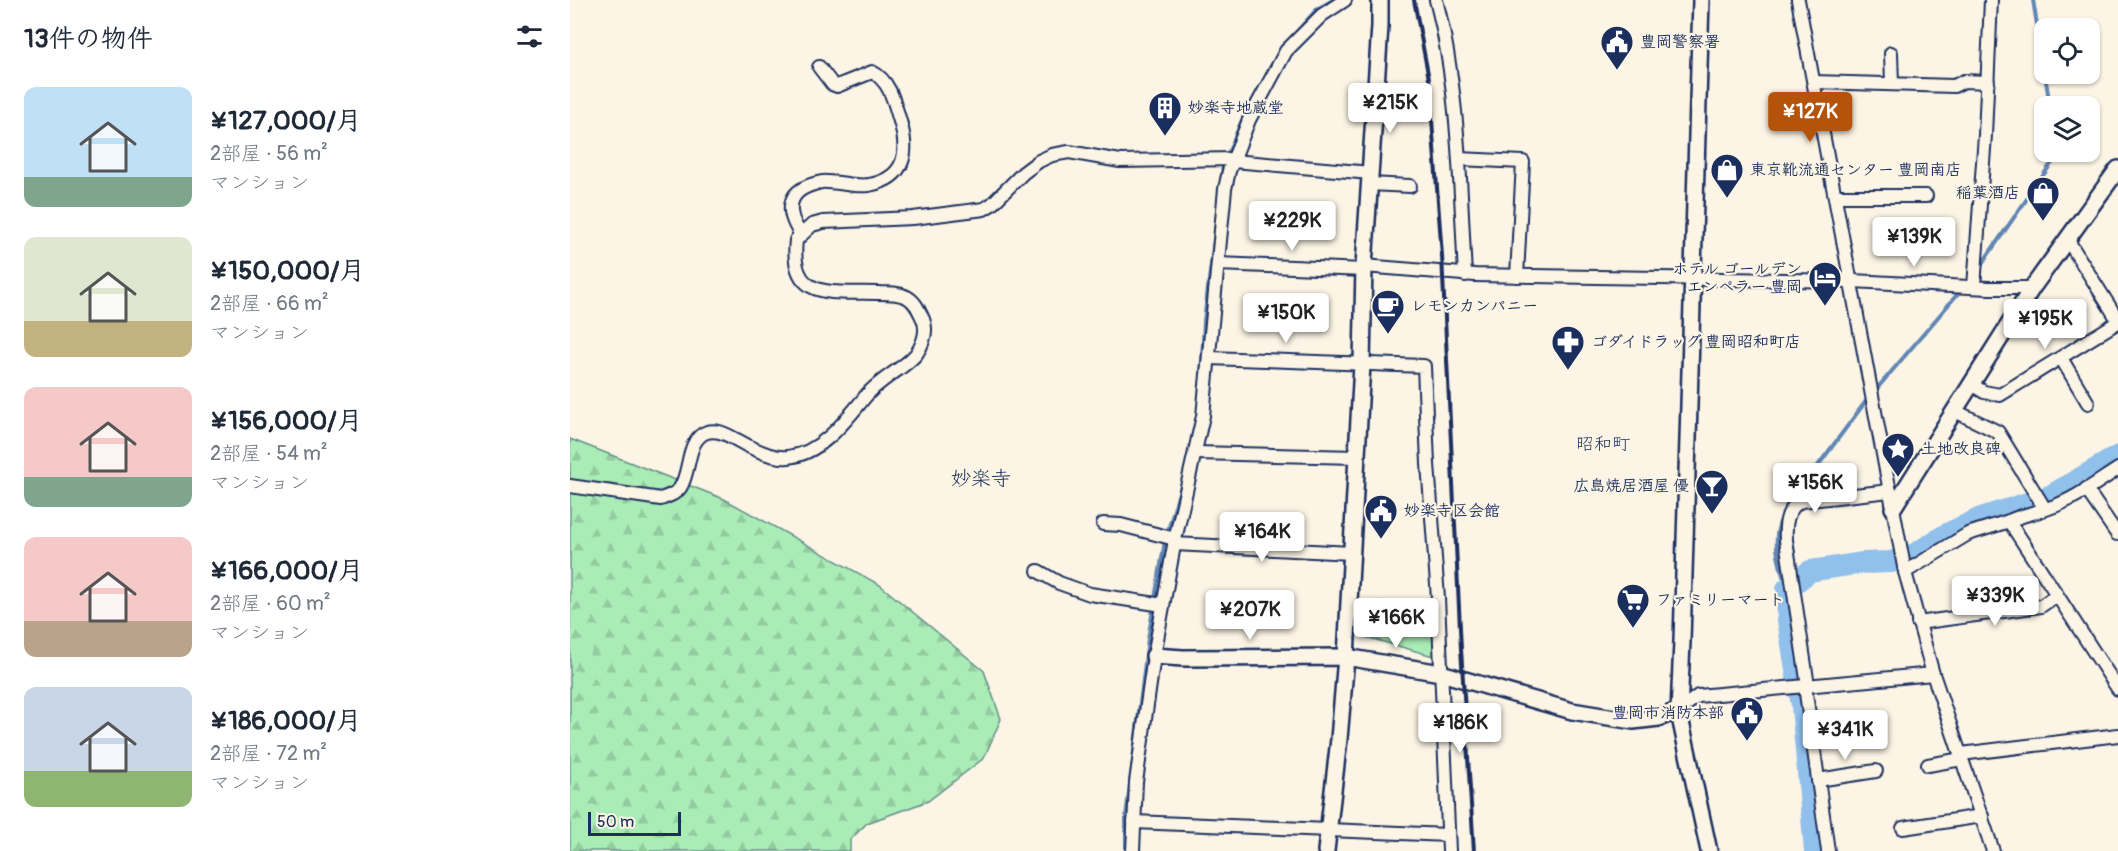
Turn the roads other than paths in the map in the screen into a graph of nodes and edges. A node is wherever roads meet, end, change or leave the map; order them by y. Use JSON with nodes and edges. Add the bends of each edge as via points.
{"nodes":[{"id":1,"x":1345,"y":0,"type":"edge"},
{"id":2,"x":1380,"y":0,"type":"edge"},
{"id":3,"x":1436,"y":0,"type":"edge"},
{"id":4,"x":1701,"y":0,"type":"edge"},
{"id":5,"x":1798,"y":0,"type":"edge"},
{"id":6,"x":1991,"y":0,"type":"edge"},
{"id":7,"x":1891,"y":53,"type":"dead end"},
{"id":8,"x":819,"y":67,"type":"dead end"},
{"id":9,"x":1814,"y":82,"type":"junction"},
{"id":10,"x":1988,"y":82,"type":"junction"},
{"id":11,"x":1892,"y":84,"type":"junction"},
{"id":12,"x":1459,"y":159,"type":"junction"},
{"id":13,"x":1233,"y":160,"type":"junction"},
{"id":14,"x":2118,"y":169,"type":"edge"},
{"id":15,"x":1370,"y":179,"type":"junction"},
{"id":16,"x":1410,"y":186,"type":"dead end"},
{"id":17,"x":1835,"y":196,"type":"junction"},
{"id":18,"x":1926,"y":196,"type":"dead end"},
{"id":19,"x":800,"y":233,"type":"junction"},
{"id":20,"x":2067,"y":239,"type":"junction"},
{"id":21,"x":1218,"y":264,"type":"junction"},
{"id":22,"x":1364,"y":268,"type":"junction"},
{"id":23,"x":1465,"y":275,"type":"junction"},
{"id":24,"x":1517,"y":276,"type":"junction"},
{"id":25,"x":1692,"y":277,"type":"junction"},
{"id":26,"x":1852,"y":280,"type":"junction"},
{"id":27,"x":1974,"y":286,"type":"junction"},
{"id":28,"x":2032,"y":288,"type":"junction"},
{"id":29,"x":2117,"y":324,"type":"edge"},
{"id":30,"x":1209,"y":357,"type":"junction"},
{"id":31,"x":2061,"y":358,"type":"junction"},
{"id":32,"x":1362,"y":364,"type":"junction"},
{"id":33,"x":1971,"y":384,"type":"junction"},
{"id":34,"x":2088,"y":403,"type":"dead end"},
{"id":35,"x":1954,"y":411,"type":"junction"},
{"id":36,"x":1196,"y":453,"type":"junction"},
{"id":37,"x":1357,"y":457,"type":"junction"},
{"id":38,"x":2118,"y":469,"type":"edge"},
{"id":39,"x":570,"y":486,"type":"edge"},
{"id":40,"x":2086,"y":489,"type":"junction"},
{"id":41,"x":1890,"y":491,"type":"junction"},
{"id":42,"x":2041,"y":503,"type":"junction"},
{"id":43,"x":1893,"y":508,"type":"junction"},
{"id":44,"x":2009,"y":521,"type":"junction"},
{"id":45,"x":1103,"y":524,"type":"dead end"},
{"id":46,"x":2117,"y":534,"type":"edge"},
{"id":47,"x":1175,"y":541,"type":"junction"},
{"id":48,"x":1352,"y":553,"type":"junction"},
{"id":49,"x":1038,"y":571,"type":"dead end"},
{"id":50,"x":1905,"y":572,"type":"junction"},
{"id":51,"x":2057,"y":595,"type":"junction"},
{"id":52,"x":1163,"y":605,"type":"junction"},
{"id":53,"x":1918,"y":623,"type":"junction"},
{"id":54,"x":1154,"y":656,"type":"junction"},
{"id":55,"x":1346,"y":657,"type":"junction"},
{"id":56,"x":1441,"y":673,"type":"junction"},
{"id":57,"x":1933,"y":674,"type":"junction"},
{"id":58,"x":1806,"y":686,"type":"junction"},
{"id":59,"x":2118,"y":689,"type":"edge"},
{"id":60,"x":1679,"y":710,"type":"junction"},
{"id":61,"x":2118,"y":735,"type":"edge"},
{"id":62,"x":1962,"y":756,"type":"junction"},
{"id":63,"x":1928,"y":765,"type":"dead end"},
{"id":64,"x":1876,"y":771,"type":"dead end"},
{"id":65,"x":1818,"y":780,"type":"junction"},
{"id":66,"x":1982,"y":816,"type":"junction"},
{"id":67,"x":1134,"y":822,"type":"junction"},
{"id":68,"x":1903,"y":828,"type":"dead end"},
{"id":69,"x":1329,"y":831,"type":"junction"},
{"id":70,"x":1448,"y":835,"type":"junction"},
{"id":71,"x":1132,"y":851,"type":"edge"},
{"id":72,"x":1326,"y":851,"type":"edge"},
{"id":73,"x":1449,"y":851,"type":"edge"},
{"id":74,"x":1709,"y":851,"type":"edge"},
{"id":75,"x":1828,"y":851,"type":"edge"},
{"id":76,"x":1993,"y":851,"type":"edge"}],
"edges":[{"from":1,"to":13,"type":"street","via":[[1322,15],[1286,51],[1249,120]]},
{"from":2,"to":15,"type":"street"},
{"from":3,"to":12,"type":"street","via":[[1445,33]]},
{"from":4,"to":25,"type":"street"},
{"from":5,"to":9,"type":"street"},
{"from":6,"to":10,"type":"street"},
{"from":7,"to":11,"type":"street"},
{"from":8,"to":19,"type":"street","via":[[837,86],[872,72],[879,76],[892,96],[902,126],[905,154],[898,171],[868,185],[826,181],[803,187],[791,202],[792,221]]},
{"from":9,"to":11,"type":"street"},
{"from":9,"to":17,"type":"street"},
{"from":10,"to":11,"type":"street","via":[[1964,81],[1954,86]]},
{"from":10,"to":27,"type":"street"},
{"from":12,"to":23,"type":"street"},
{"from":12,"to":24,"type":"street","via":[[1523,162]]},
{"from":13,"to":15,"type":"street"},
{"from":13,"to":19,"type":"street","via":[[1120,161],[1070,152],[1052,155],[1023,173],[984,208],[913,218],[823,222]]},
{"from":13,"to":21,"type":"street","via":[[1225,189]]},
{"from":14,"to":20,"type":"street"},
{"from":15,"to":16,"type":"street"},
{"from":15,"to":22,"type":"street"},
{"from":17,"to":18,"type":"street"},
{"from":17,"to":26,"type":"street"},
{"from":19,"to":39,"type":"street","via":[[794,255],[805,284],[833,292],[896,294],[915,304],[925,324],[925,339],[915,356],[874,385],[825,441],[806,453],[787,458],[771,455],[719,431],[706,432],[695,442],[688,471],[674,494],[661,499]]},
{"from":20,"to":28,"type":"street"},
{"from":20,"to":29,"type":"street"},
{"from":21,"to":22,"type":"street"},
{"from":21,"to":30,"type":"street"},
{"from":22,"to":23,"type":"street"},
{"from":22,"to":32,"type":"street"},
{"from":23,"to":24,"type":"street"},
{"from":24,"to":25,"type":"street"},
{"from":25,"to":26,"type":"street"},
{"from":25,"to":60,"type":"street"},
{"from":26,"to":27,"type":"street"},
{"from":26,"to":41,"type":"street"},
{"from":27,"to":28,"type":"street"},
{"from":28,"to":33,"type":"street"},
{"from":29,"to":31,"type":"street"},
{"from":30,"to":32,"type":"street"},
{"from":30,"to":36,"type":"street"},
{"from":31,"to":33,"type":"street","via":[[2000,395]]},
{"from":31,"to":34,"type":"street"},
{"from":32,"to":37,"type":"street"},
{"from":32,"to":56,"type":"street","via":[[1424,366]]},
{"from":33,"to":35,"type":"street"},
{"from":35,"to":42,"type":"street","via":[[1998,432]]},
{"from":35,"to":43,"type":"street"},
{"from":36,"to":37,"type":"street"},
{"from":36,"to":47,"type":"street"},
{"from":37,"to":48,"type":"street"},
{"from":38,"to":40,"type":"street"},
{"from":40,"to":42,"type":"street","via":[[2071,498]]},
{"from":40,"to":46,"type":"street"},
{"from":41,"to":43,"type":"street"},
{"from":41,"to":58,"type":"street","via":[[1801,501],[1790,512],[1785,524]]},
{"from":42,"to":44,"type":"street"},
{"from":43,"to":50,"type":"street"},
{"from":44,"to":50,"type":"street","via":[[1968,534]]},
{"from":44,"to":51,"type":"street"},
{"from":45,"to":47,"type":"street","via":[[1121,525]]},
{"from":47,"to":48,"type":"street"},
{"from":47,"to":52,"type":"street"},
{"from":48,"to":55,"type":"street"},
{"from":49,"to":52,"type":"street","via":[[1090,594]]},
{"from":50,"to":53,"type":"street"},
{"from":51,"to":53,"type":"street","via":[[2041,606]]},
{"from":51,"to":59,"type":"street"},
{"from":52,"to":54,"type":"street"},
{"from":53,"to":57,"type":"street"},
{"from":54,"to":55,"type":"street"},
{"from":54,"to":67,"type":"street"},
{"from":55,"to":56,"type":"street"},
{"from":55,"to":69,"type":"street"},
{"from":56,"to":60,"type":"street","via":[[1572,711],[1633,721],[1659,718]]},
{"from":56,"to":70,"type":"street"},
{"from":57,"to":58,"type":"street"},
{"from":57,"to":62,"type":"street"},
{"from":58,"to":60,"type":"street","via":[[1698,696]]},
{"from":58,"to":65,"type":"street"},
{"from":60,"to":74,"type":"street"},
{"from":61,"to":62,"type":"street"},
{"from":62,"to":63,"type":"street"},
{"from":62,"to":66,"type":"street"},
{"from":64,"to":65,"type":"street"},
{"from":65,"to":75,"type":"street"},
{"from":66,"to":68,"type":"street"},
{"from":66,"to":76,"type":"street"},
{"from":67,"to":69,"type":"street"},
{"from":67,"to":71,"type":"street"},
{"from":69,"to":70,"type":"street"},
{"from":69,"to":72,"type":"street"},
{"from":70,"to":73,"type":"street"}]}
